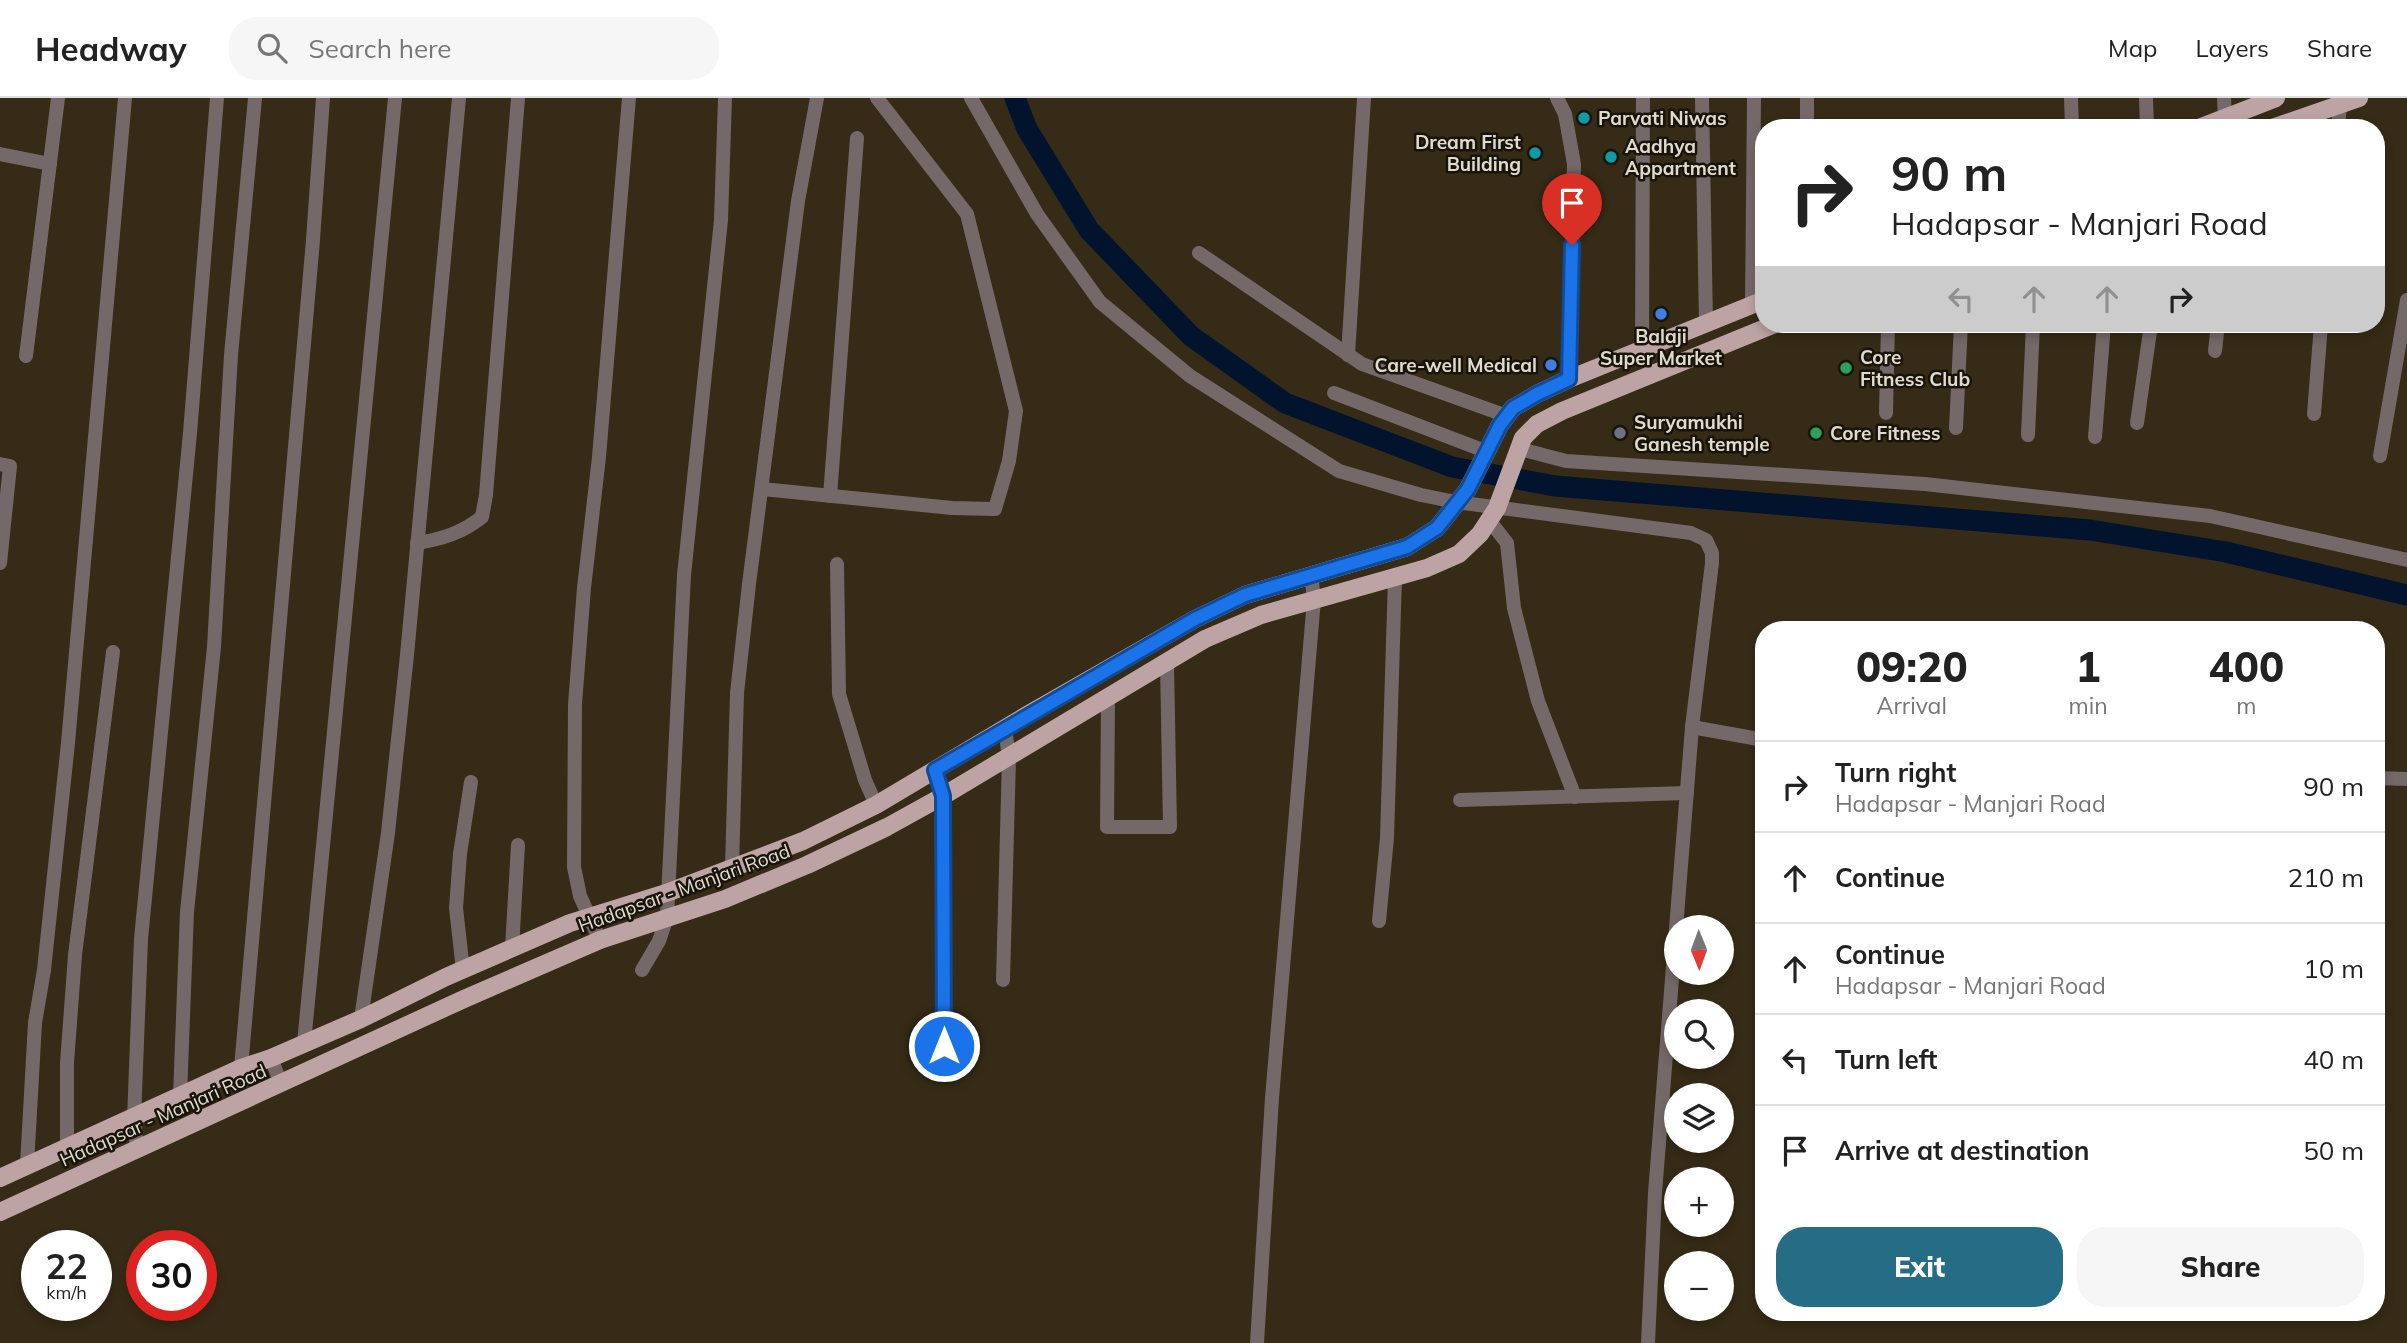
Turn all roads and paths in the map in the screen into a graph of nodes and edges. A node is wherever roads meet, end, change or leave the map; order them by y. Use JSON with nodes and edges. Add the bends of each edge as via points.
{"nodes":[{"id":1,"x":58,"y":98,"type":"edge"},
{"id":2,"x":125,"y":98,"type":"edge"},
{"id":3,"x":217,"y":98,"type":"edge"},
{"id":4,"x":256,"y":98,"type":"edge"},
{"id":5,"x":323,"y":98,"type":"edge"},
{"id":6,"x":395,"y":98,"type":"edge"},
{"id":7,"x":459,"y":98,"type":"edge"},
{"id":8,"x":518,"y":98,"type":"edge"},
{"id":9,"x":629,"y":98,"type":"edge"},
{"id":10,"x":725,"y":98,"type":"edge"},
{"id":11,"x":817,"y":98,"type":"edge"},
{"id":12,"x":877,"y":98,"type":"edge"},
{"id":13,"x":971,"y":98,"type":"edge"},
{"id":14,"x":1364,"y":98,"type":"edge"},
{"id":15,"x":1557,"y":98,"type":"edge"},
{"id":16,"x":1643,"y":98,"type":"edge"},
{"id":17,"x":1702,"y":98,"type":"edge"},
{"id":18,"x":1754,"y":98,"type":"edge"},
{"id":19,"x":1807,"y":98,"type":"edge"},
{"id":20,"x":2071,"y":98,"type":"edge"},
{"id":21,"x":2146,"y":98,"type":"edge"},
{"id":22,"x":2224,"y":98,"type":"edge"},
{"id":23,"x":2276,"y":98,"type":"edge"},
{"id":24,"x":2359,"y":98,"type":"edge"},
{"id":25,"x":2340,"y":105,"type":"junction"},
{"id":26,"x":1807,"y":119,"type":"edge"},
{"id":27,"x":2071,"y":119,"type":"edge"},
{"id":28,"x":2147,"y":119,"type":"edge"},
{"id":29,"x":2227,"y":119,"type":"edge"},
{"id":30,"x":2235,"y":119,"type":"edge"},
{"id":31,"x":2299,"y":119,"type":"edge"},
{"id":32,"x":2338,"y":119,"type":"edge"},
{"id":33,"x":857,"y":138,"type":"dead end"},
{"id":34,"x":1755,"y":149,"type":"edge"},
{"id":35,"x":0,"y":154,"type":"edge"},
{"id":36,"x":50,"y":164,"type":"junction"},
{"id":37,"x":1199,"y":253,"type":"dead end"},
{"id":38,"x":2407,"y":300,"type":"edge"},
{"id":39,"x":1755,"y":304,"type":"edge"},
{"id":40,"x":1706,"y":324,"type":"junction"},
{"id":41,"x":1755,"y":332,"type":"edge"},
{"id":42,"x":1888,"y":333,"type":"edge"},
{"id":43,"x":1961,"y":333,"type":"edge"},
{"id":44,"x":2033,"y":333,"type":"edge"},
{"id":45,"x":2103,"y":333,"type":"edge"},
{"id":46,"x":2150,"y":333,"type":"edge"},
{"id":47,"x":2217,"y":333,"type":"edge"},
{"id":48,"x":2320,"y":333,"type":"edge"},
{"id":49,"x":1642,"y":349,"type":"junction"},
{"id":50,"x":2215,"y":351,"type":"dead end"},
{"id":51,"x":1349,"y":355,"type":"junction"},
{"id":52,"x":26,"y":356,"type":"dead end"},
{"id":53,"x":1569,"y":379,"type":"junction"},
{"id":54,"x":1334,"y":393,"type":"dead end"},
{"id":55,"x":1886,"y":412,"type":"dead end"},
{"id":56,"x":2314,"y":414,"type":"dead end"},
{"id":57,"x":1507,"y":416,"type":"junction"},
{"id":58,"x":2137,"y":423,"type":"dead end"},
{"id":59,"x":1956,"y":428,"type":"dead end"},
{"id":60,"x":2028,"y":435,"type":"dead end"},
{"id":61,"x":2095,"y":437,"type":"dead end"},
{"id":62,"x":1486,"y":451,"type":"junction"},
{"id":63,"x":1518,"y":456,"type":"junction"},
{"id":64,"x":2380,"y":456,"type":"dead end"},
{"id":65,"x":0,"y":464,"type":"edge"},
{"id":66,"x":762,"y":489,"type":"junction"},
{"id":67,"x":830,"y":496,"type":"junction"},
{"id":68,"x":1462,"y":496,"type":"junction"},
{"id":69,"x":1497,"y":508,"type":"junction"},
{"id":70,"x":417,"y":543,"type":"junction"},
{"id":71,"x":2407,"y":560,"type":"edge"},
{"id":72,"x":0,"y":563,"type":"edge"},
{"id":73,"x":836,"y":564,"type":"dead end"},
{"id":74,"x":1311,"y":575,"type":"junction"},
{"id":75,"x":1395,"y":577,"type":"junction"},
{"id":76,"x":1314,"y":599,"type":"junction"},
{"id":77,"x":113,"y":652,"type":"dead end"},
{"id":78,"x":1167,"y":662,"type":"junction"},
{"id":79,"x":1108,"y":698,"type":"junction"},
{"id":80,"x":1692,"y":727,"type":"junction"},
{"id":81,"x":1005,"y":728,"type":"junction"},
{"id":82,"x":1755,"y":738,"type":"edge"},
{"id":83,"x":1009,"y":758,"type":"junction"},
{"id":84,"x":935,"y":770,"type":"junction"},
{"id":85,"x":2385,"y":778,"type":"edge"},
{"id":86,"x":2407,"y":779,"type":"edge"},
{"id":87,"x":471,"y":782,"type":"dead end"},
{"id":88,"x":1687,"y":793,"type":"junction"},
{"id":89,"x":943,"y":796,"type":"junction"},
{"id":90,"x":1575,"y":797,"type":"junction"},
{"id":91,"x":1461,"y":800,"type":"dead end"},
{"id":92,"x":876,"y":805,"type":"junction"},
{"id":93,"x":518,"y":845,"type":"dead end"},
{"id":94,"x":732,"y":867,"type":"junction"},
{"id":95,"x":669,"y":892,"type":"junction"},
{"id":96,"x":591,"y":916,"type":"junction"},
{"id":97,"x":667,"y":917,"type":"junction"},
{"id":98,"x":1379,"y":921,"type":"dead end"},
{"id":99,"x":600,"y":940,"type":"junction"},
{"id":100,"x":512,"y":948,"type":"junction"},
{"id":101,"x":463,"y":970,"type":"junction"},
{"id":102,"x":642,"y":970,"type":"dead end"},
{"id":103,"x":1003,"y":980,"type":"dead end"},
{"id":104,"x":361,"y":1019,"type":"junction"},
{"id":105,"x":303,"y":1043,"type":"junction"},
{"id":106,"x":944,"y":1046,"type":"dead end"},
{"id":107,"x":271,"y":1058,"type":"junction"},
{"id":108,"x":241,"y":1068,"type":"junction"},
{"id":109,"x":281,"y":1084,"type":"junction"},
{"id":110,"x":180,"y":1096,"type":"junction"},
{"id":111,"x":134,"y":1119,"type":"junction"},
{"id":112,"x":67,"y":1147,"type":"junction"},
{"id":113,"x":137,"y":1148,"type":"junction"},
{"id":114,"x":27,"y":1165,"type":"junction"},
{"id":115,"x":0,"y":1178,"type":"edge"},
{"id":116,"x":0,"y":1212,"type":"edge"},
{"id":117,"x":1257,"y":1343,"type":"edge"},
{"id":118,"x":1648,"y":1343,"type":"edge"}],
"edges":[{"from":1,"to":36,"type":"street"},
{"from":2,"to":114,"type":"street","via":[[68,743],[35,1023]]},
{"from":3,"to":111,"type":"street","via":[[141,939]]},
{"from":4,"to":110,"type":"street","via":[[231,355],[215,647],[187,912]]},
{"from":5,"to":108,"type":"street"},
{"from":6,"to":105,"type":"street"},
{"from":7,"to":70,"type":"street"},
{"from":8,"to":70,"type":"street","via":[[482,517],[465,530]]},
{"from":9,"to":96,"type":"street","via":[[575,704],[574,867],[580,896]]},
{"from":10,"to":95,"type":"street","via":[[721,220],[684,575]]},
{"from":11,"to":66,"type":"street"},
{"from":12,"to":67,"type":"street","via":[[967,214],[1016,411],[1009,461],[995,509]]},
{"from":13,"to":68,"type":"street","via":[[1037,214],[1100,302],[1189,376],[1339,471],[1421,495]]},
{"from":14,"to":51,"type":"street"},
{"from":15,"to":53,"type":"street","via":[[1565,114],[1574,164]]},
{"from":16,"to":49,"type":"street"},
{"from":17,"to":40,"type":"street"},
{"from":18,"to":34,"type":"street"},
{"from":19,"to":26,"type":"street"},
{"from":20,"to":27,"type":"street"},
{"from":21,"to":28,"type":"street"},
{"from":22,"to":29,"type":"street"},
{"from":23,"to":30,"type":"main road"},
{"from":24,"to":25,"type":"main road"},
{"from":25,"to":31,"type":"main road"},
{"from":25,"to":32,"type":"street"},
{"from":33,"to":67,"type":"street"},
{"from":35,"to":36,"type":"street"},
{"from":36,"to":52,"type":"street"},
{"from":37,"to":51,"type":"street"},
{"from":38,"to":64,"type":"street"},
{"from":39,"to":40,"type":"main road"},
{"from":40,"to":49,"type":"main road"},
{"from":41,"to":63,"type":"main road","via":[[1562,411],[1523,438]]},
{"from":42,"to":55,"type":"street"},
{"from":43,"to":59,"type":"street"},
{"from":44,"to":60,"type":"street"},
{"from":45,"to":61,"type":"street"},
{"from":46,"to":58,"type":"street"},
{"from":47,"to":50,"type":"street"},
{"from":48,"to":56,"type":"street"},
{"from":49,"to":53,"type":"main road"},
{"from":51,"to":57,"type":"street","via":[[1362,364]]},
{"from":53,"to":57,"type":"main road","via":[[1513,408]]},
{"from":54,"to":62,"type":"street"},
{"from":57,"to":62,"type":"main road"},
{"from":62,"to":68,"type":"main road","name":"Hadapsar - Manjari Road"},
{"from":63,"to":69,"type":"main road","name":"Hadapsar - Manjari Road"},
{"from":63,"to":71,"type":"street","via":[[1925,484],[2210,516]]},
{"from":65,"to":72,"type":"street","via":[[10,466]]},
{"from":66,"to":67,"type":"street"},
{"from":66,"to":94,"type":"street","via":[[737,693]]},
{"from":68,"to":69,"type":"street"},
{"from":68,"to":74,"type":"main road","name":"Hadapsar - Manjari Road","via":[[1437,528],[1407,547]]},
{"from":69,"to":75,"type":"main road","name":"Hadapsar - Manjari Road","via":[[1459,554]]},
{"from":69,"to":80,"type":"street","via":[[1691,533],[1706,540],[1712,563]]},
{"from":69,"to":90,"type":"street","via":[[1507,543],[1514,608],[1538,701]]},
{"from":70,"to":104,"type":"street","via":[[388,833]]},
{"from":73,"to":92,"type":"street","via":[[839,694]]},
{"from":74,"to":76,"type":"street"},
{"from":74,"to":81,"type":"main road","name":"Hadapsar - Manjari Road","via":[[1220,607]]},
{"from":75,"to":76,"type":"main road","name":"Hadapsar - Manjari Road"},
{"from":75,"to":98,"type":"street","via":[[1387,838]]},
{"from":76,"to":78,"type":"main road","name":"Hadapsar - Manjari Road","via":[[1261,615],[1205,639]]},
{"from":76,"to":117,"type":"street","via":[[1272,1098]]},
{"from":77,"to":112,"type":"street","via":[[75,955]]},
{"from":78,"to":79,"type":"main road","name":"Hadapsar - Manjari Road"},
{"from":78,"to":79,"type":"street","via":[[1170,827],[1107,827]]},
{"from":79,"to":83,"type":"main road","name":"Hadapsar - Manjari Road"},
{"from":80,"to":82,"type":"street"},
{"from":80,"to":88,"type":"street"},
{"from":81,"to":83,"type":"street"},
{"from":81,"to":84,"type":"main road","name":"Hadapsar - Manjari Road"},
{"from":83,"to":89,"type":"main road","name":"Hadapsar - Manjari Road"},
{"from":83,"to":103,"type":"street"},
{"from":84,"to":89,"type":"street"},
{"from":84,"to":92,"type":"main road","name":"Hadapsar - Manjari Road"},
{"from":85,"to":86,"type":"street"},
{"from":87,"to":101,"type":"street","via":[[456,908]]},
{"from":88,"to":90,"type":"street"},
{"from":88,"to":118,"type":"street","via":[[1655,1194]]},
{"from":89,"to":97,"type":"main road","name":"Hadapsar - Manjari Road","via":[[807,865]]},
{"from":89,"to":106,"type":"street"},
{"from":90,"to":91,"type":"street"},
{"from":92,"to":94,"type":"main road","name":"Hadapsar - Manjari Road","via":[[803,841]]},
{"from":93,"to":100,"type":"street"},
{"from":94,"to":95,"type":"main road","name":"Hadapsar - Manjari Road"},
{"from":95,"to":96,"type":"main road","name":"Hadapsar - Manjari Road"},
{"from":95,"to":97,"type":"street"},
{"from":96,"to":99,"type":"street"},
{"from":96,"to":100,"type":"main road","name":"Hadapsar - Manjari Road"},
{"from":97,"to":99,"type":"main road","name":"Hadapsar - Manjari Road"},
{"from":97,"to":102,"type":"street"},
{"from":99,"to":109,"type":"main road","name":"Hadapsar - Manjari Road"},
{"from":100,"to":101,"type":"main road","name":"Hadapsar - Manjari Road"},
{"from":101,"to":104,"type":"main road","name":"Hadapsar - Manjari Road"},
{"from":104,"to":105,"type":"main road","name":"Hadapsar - Manjari Road"},
{"from":105,"to":107,"type":"main road","name":"Hadapsar - Manjari Road"},
{"from":107,"to":108,"type":"main road","name":"Hadapsar - Manjari Road"},
{"from":107,"to":109,"type":"street"},
{"from":108,"to":110,"type":"main road","name":"Hadapsar - Manjari Road"},
{"from":109,"to":113,"type":"main road","name":"Hadapsar - Manjari Road"},
{"from":110,"to":111,"type":"main road","name":"Hadapsar - Manjari Road"},
{"from":111,"to":112,"type":"main road","name":"Hadapsar - Manjari Road"},
{"from":111,"to":113,"type":"street"},
{"from":112,"to":114,"type":"main road","name":"Hadapsar - Manjari Road"},
{"from":113,"to":116,"type":"main road","name":"Hadapsar - Manjari Road"},
{"from":114,"to":115,"type":"main road","name":"Hadapsar - Manjari Road"}]}
